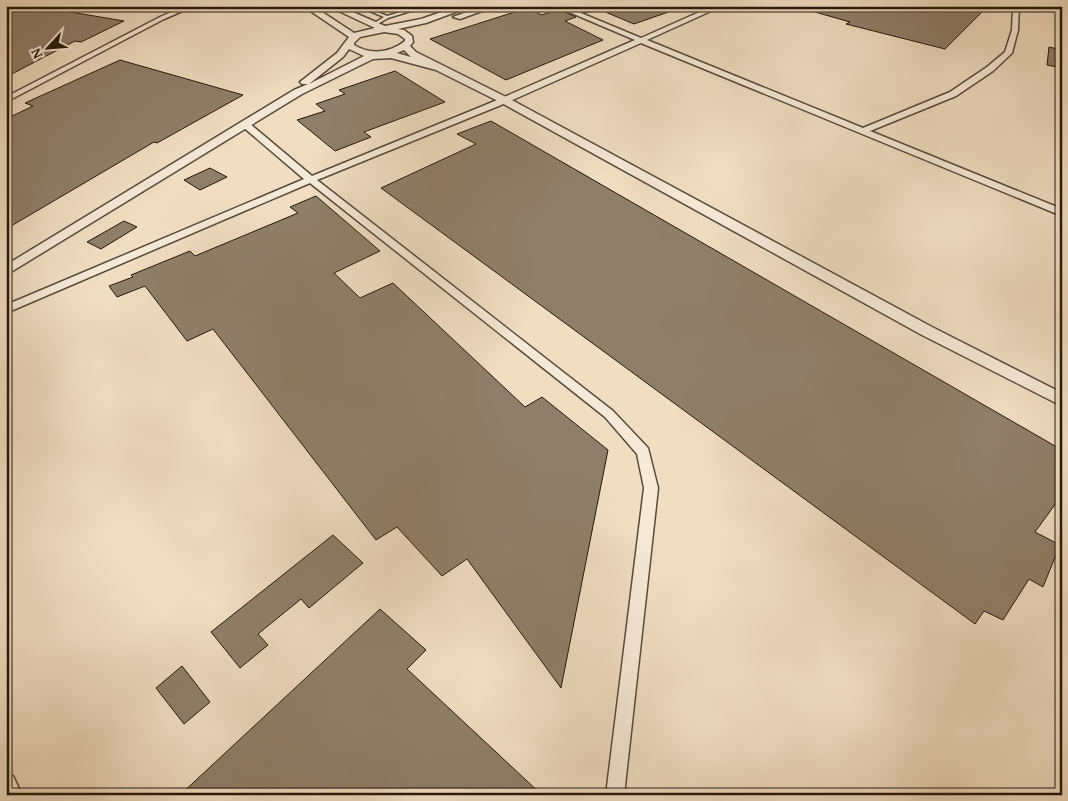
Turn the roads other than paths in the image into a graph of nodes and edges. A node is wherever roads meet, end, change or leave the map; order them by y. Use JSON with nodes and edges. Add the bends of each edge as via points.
{"nodes":[{"id":1,"x":191,"y":6,"type":"edge"},
{"id":2,"x":307,"y":6,"type":"edge"},
{"id":3,"x":332,"y":6,"type":"edge"},
{"id":4,"x":359,"y":6,"type":"edge"},
{"id":5,"x":426,"y":6,"type":"edge"},
{"id":6,"x":468,"y":6,"type":"edge"},
{"id":7,"x":492,"y":6,"type":"edge"},
{"id":8,"x":558,"y":6,"type":"edge"},
{"id":9,"x":719,"y":6,"type":"edge"},
{"id":10,"x":1016,"y":6,"type":"edge"},
{"id":11,"x":387,"y":17,"type":"junction"},
{"id":12,"x":374,"y":25,"type":"junction"},
{"id":13,"x":384,"y":29,"type":"junction"},
{"id":14,"x":352,"y":39,"type":"junction"},
{"id":15,"x":640,"y":41,"type":"junction"},
{"id":16,"x":407,"y":44,"type":"junction"},
{"id":17,"x":380,"y":54,"type":"junction"},
{"id":18,"x":439,"y":68,"type":"junction"},
{"id":19,"x":298,"y":92,"type":"junction"},
{"id":20,"x":6,"y":100,"type":"edge"},
{"id":21,"x":504,"y":100,"type":"junction"},
{"id":22,"x":246,"y":125,"type":"junction"},
{"id":23,"x":863,"y":131,"type":"junction"},
{"id":24,"x":311,"y":180,"type":"junction"},
{"id":25,"x":1062,"y":214,"type":"edge"},
{"id":26,"x":6,"y":271,"type":"edge"},
{"id":27,"x":6,"y":309,"type":"edge"},
{"id":28,"x":1062,"y":400,"type":"edge"},
{"id":29,"x":6,"y":783,"type":"edge"},
{"id":30,"x":13,"y":795,"type":"edge"},
{"id":31,"x":615,"y":795,"type":"edge"}],
"edges":[{"from":1,"to":20,"type":"street"},
{"from":2,"to":14,"type":"street","via":[[340,26]]},
{"from":3,"to":12,"type":"street"},
{"from":4,"to":11,"type":"lane"},
{"from":5,"to":11,"type":"lane"},
{"from":6,"to":13,"type":"street","via":[[423,21]]},
{"from":7,"to":16,"type":"street","via":[[447,20],[420,33]]},
{"from":8,"to":15,"type":"street"},
{"from":9,"to":15,"type":"street"},
{"from":10,"to":23,"type":"street","via":[[1015,30],[1008,53],[990,69],[953,94]]},
{"from":11,"to":12,"type":"lane"},
{"from":12,"to":13,"type":"street"},
{"from":13,"to":14,"type":"street","via":[[365,32]]},
{"from":13,"to":16,"type":"street","via":[[406,35],[409,38]]},
{"from":14,"to":17,"type":"street","via":[[354,50]]},
{"from":14,"to":19,"type":"street","via":[[340,56],[304,83]]},
{"from":15,"to":21,"type":"street"},
{"from":15,"to":23,"type":"street"},
{"from":16,"to":17,"type":"street","via":[[399,50]]},
{"from":16,"to":18,"type":"street","via":[[413,54]]},
{"from":17,"to":18,"type":"street"},
{"from":17,"to":19,"type":"street"},
{"from":18,"to":21,"type":"street"},
{"from":19,"to":22,"type":"street"},
{"from":21,"to":24,"type":"street"},
{"from":21,"to":28,"type":"street","via":[[919,326]]},
{"from":22,"to":24,"type":"street"},
{"from":22,"to":26,"type":"street"},
{"from":23,"to":25,"type":"street"},
{"from":24,"to":27,"type":"street"},
{"from":24,"to":31,"type":"street","via":[[609,414],[643,452],[651,488]]},
{"from":29,"to":30,"type":"street"}]}
